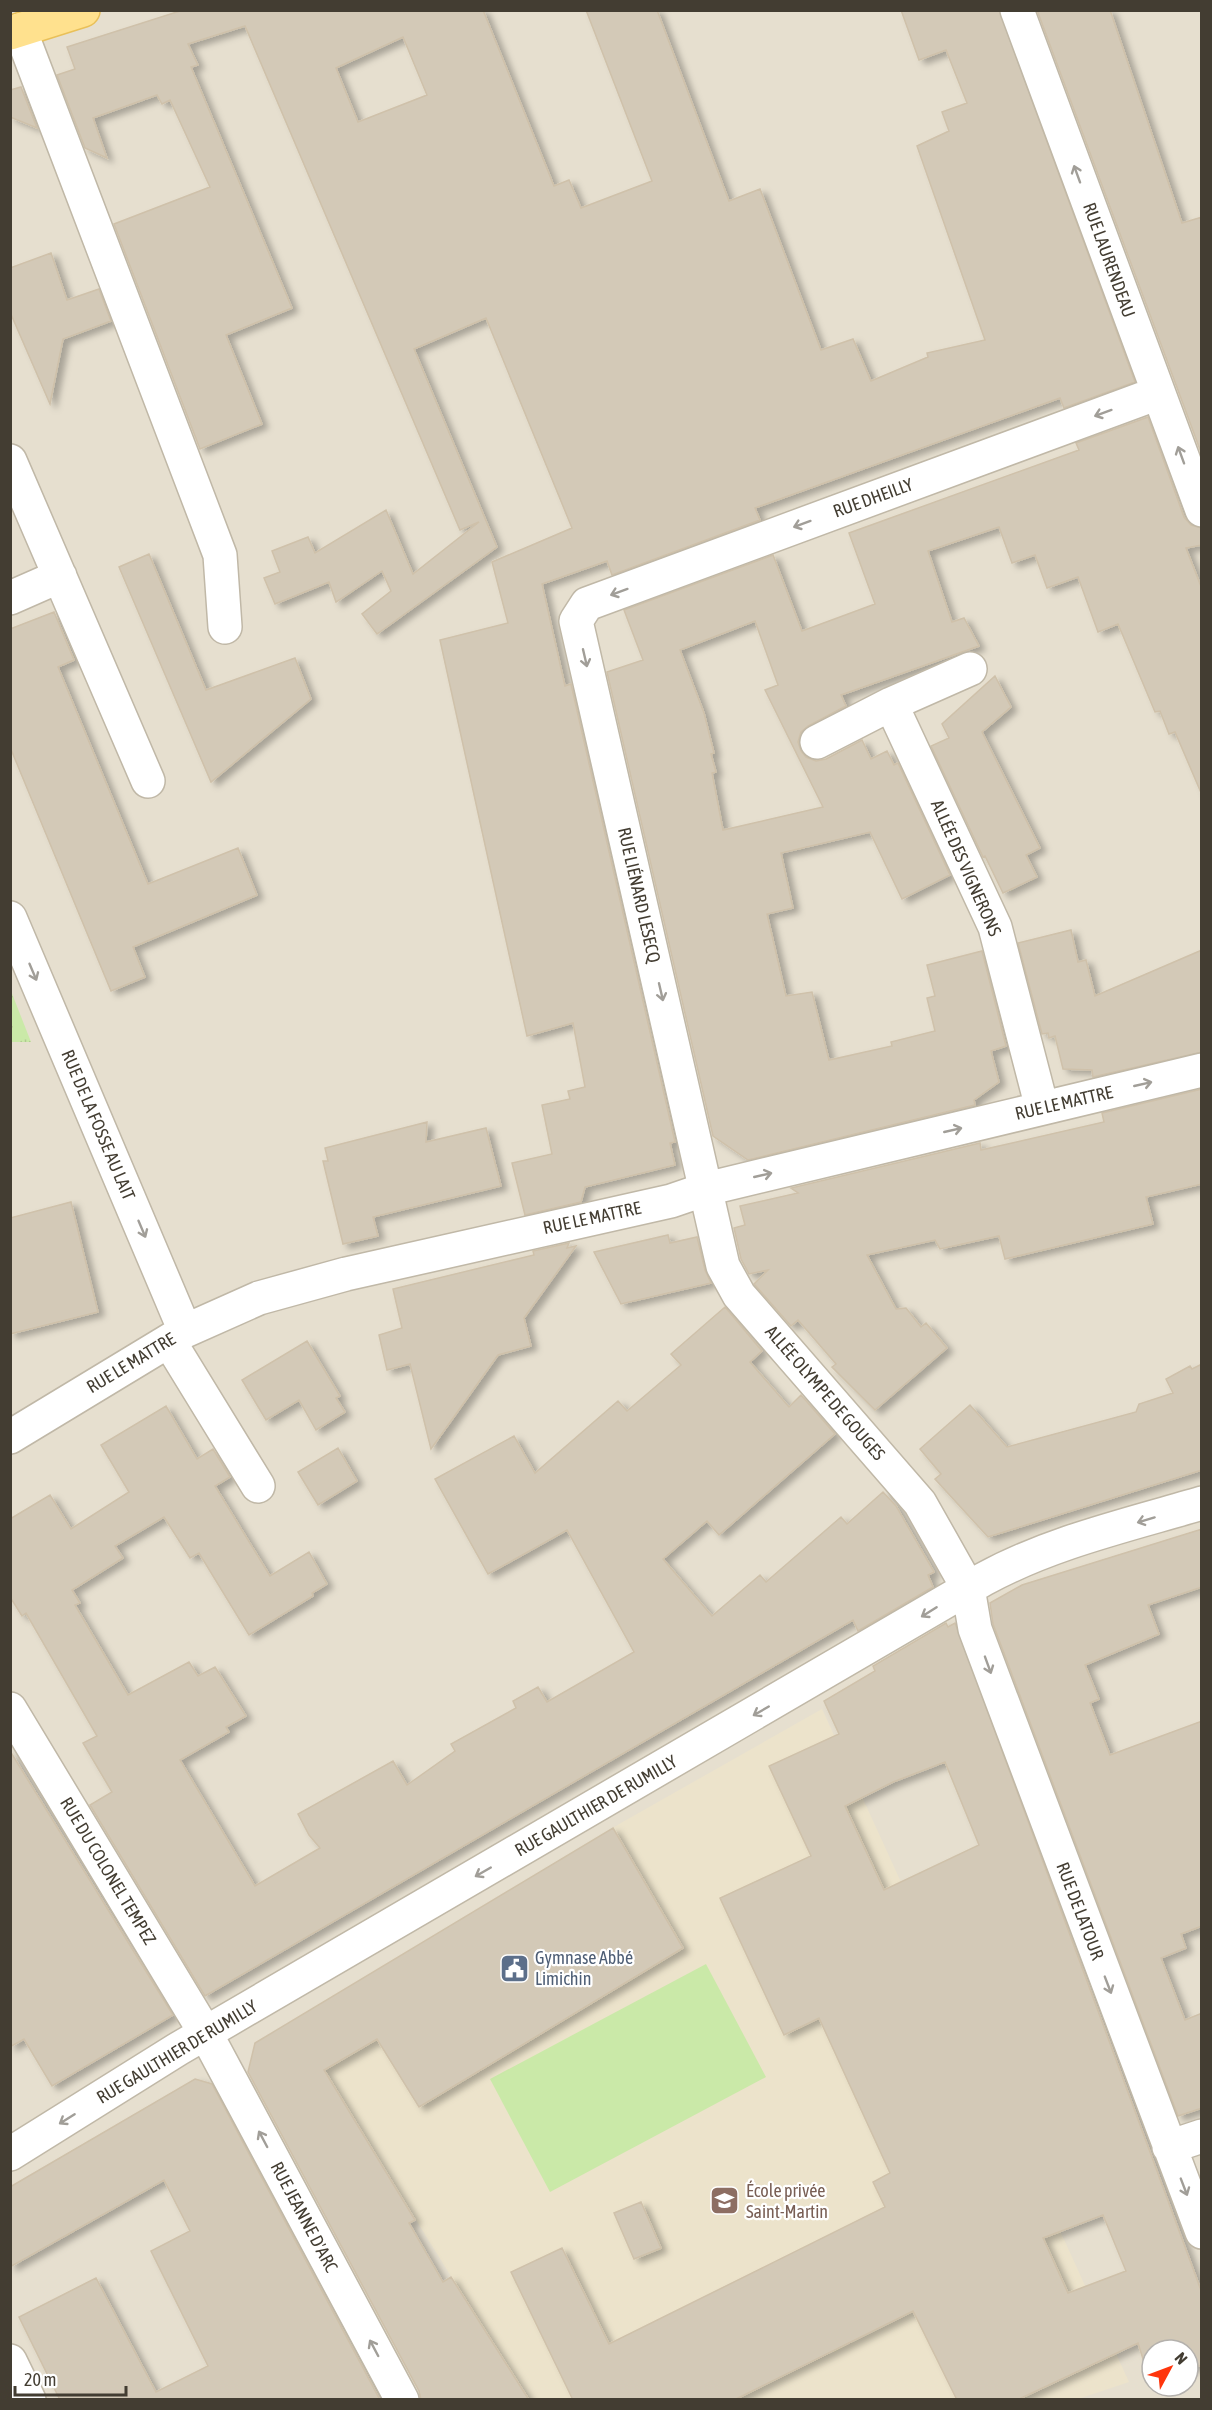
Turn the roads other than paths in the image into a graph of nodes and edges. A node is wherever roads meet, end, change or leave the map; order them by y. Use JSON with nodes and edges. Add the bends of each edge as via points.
{"nodes":[{"id":1,"x":83,"y":10,"type":"edge"},
{"id":2,"x":1017,"y":10,"type":"edge"},
{"id":3,"x":15,"y":32,"type":"edge"},
{"id":4,"x":1158,"y":393,"type":"junction"},
{"id":5,"x":10,"y":461,"type":"edge"},
{"id":6,"x":1202,"y":510,"type":"edge"},
{"id":7,"x":60,"y":576,"type":"junction"},
{"id":8,"x":10,"y":598,"type":"edge"},
{"id":9,"x":588,"y":604,"type":"joint"},
{"id":10,"x":225,"y":627,"type":"dead end"},
{"id":11,"x":970,"y":669,"type":"dead end"},
{"id":12,"x":891,"y":704,"type":"junction"},
{"id":13,"x":817,"y":742,"type":"dead end"},
{"id":14,"x":148,"y":781,"type":"dead end"},
{"id":15,"x":10,"y":918,"type":"edge"},
{"id":16,"x":1202,"y":1070,"type":"edge"},
{"id":17,"x":1042,"y":1108,"type":"junction"},
{"id":18,"x":706,"y":1189,"type":"junction"},
{"id":19,"x":177,"y":1336,"type":"junction"},
{"id":20,"x":10,"y":1437,"type":"edge"},
{"id":21,"x":258,"y":1486,"type":"dead end"},
{"id":22,"x":1202,"y":1503,"type":"edge"},
{"id":23,"x":968,"y":1588,"type":"junction"},
{"id":24,"x":10,"y":1709,"type":"edge"},
{"id":25,"x":206,"y":2034,"type":"junction"},
{"id":26,"x":1202,"y":2136,"type":"edge"},
{"id":27,"x":1169,"y":2147,"type":"junction"},
{"id":28,"x":10,"y":2154,"type":"edge"},
{"id":29,"x":1202,"y":2232,"type":"edge"},
{"id":30,"x":10,"y":2361,"type":"edge"},
{"id":31,"x":29,"y":2400,"type":"edge"},
{"id":32,"x":402,"y":2400,"type":"edge"}],
"edges":[{"from":1,"to":3,"type":"main road"},
{"from":4,"to":2,"type":"street","name":"RUE LAURENDEAU","one_way":true},
{"from":3,"to":10,"type":"street","via":[[220,555]]},
{"from":6,"to":4,"type":"street","name":"RUE LAURENDEAU","one_way":true},
{"from":4,"to":9,"type":"street","name":"RUE DHEILLY","one_way":true},
{"from":5,"to":7,"type":"street"},
{"from":7,"to":8,"type":"street"},
{"from":7,"to":14,"type":"street"},
{"from":9,"to":18,"type":"street","name":"RUE LIÉNARD LESECQ","one_way":true,"via":[[576,621]]},
{"from":11,"to":12,"type":"street"},
{"from":12,"to":13,"type":"street"},
{"from":12,"to":17,"type":"street","name":"ALLÉE DES VIGNERONS","via":[[995,927]]},
{"from":15,"to":19,"type":"street","name":"RUE DE LA FOSSE AU LAIT","one_way":true},
{"from":17,"to":16,"type":"street","name":"RUE LE MATTRE","one_way":true},
{"from":18,"to":17,"type":"street","name":"RUE LE MATTRE","one_way":true},
{"from":18,"to":19,"type":"street","name":"RUE LE MATTRE","via":[[671,1201],[346,1274],[270,1295]]},
{"from":18,"to":23,"type":"street","name":"ALLÉE OLYMPE DE GOUGES","via":[[723,1266],[739,1294],[920,1503]]},
{"from":19,"to":20,"type":"street","name":"RUE LE MATTRE"},
{"from":19,"to":21,"type":"street","name":"RUE DE LA FOSSE AU LAIT"},
{"from":22,"to":23,"type":"street","name":"RUE GAULTHIER DE RUMILLY","one_way":true,"via":[[1046,1551]]},
{"from":23,"to":25,"type":"street","name":"RUE GAULTHIER DE RUMILLY","one_way":true},
{"from":23,"to":27,"type":"street","name":"RUE DE LATOUR","one_way":true,"via":[[979,1640]]},
{"from":24,"to":25,"type":"street","name":"RUE DU COLONEL TEMPEZ"},
{"from":25,"to":28,"type":"street","name":"RUE GAULTHIER DE RUMILLY","one_way":true},
{"from":32,"to":25,"type":"street","name":"RUE JEANNE D'ARC","one_way":true},
{"from":26,"to":27,"type":"street"},
{"from":27,"to":29,"type":"street","name":"RUE DE LATOUR","one_way":true},
{"from":30,"to":31,"type":"street"}]}
